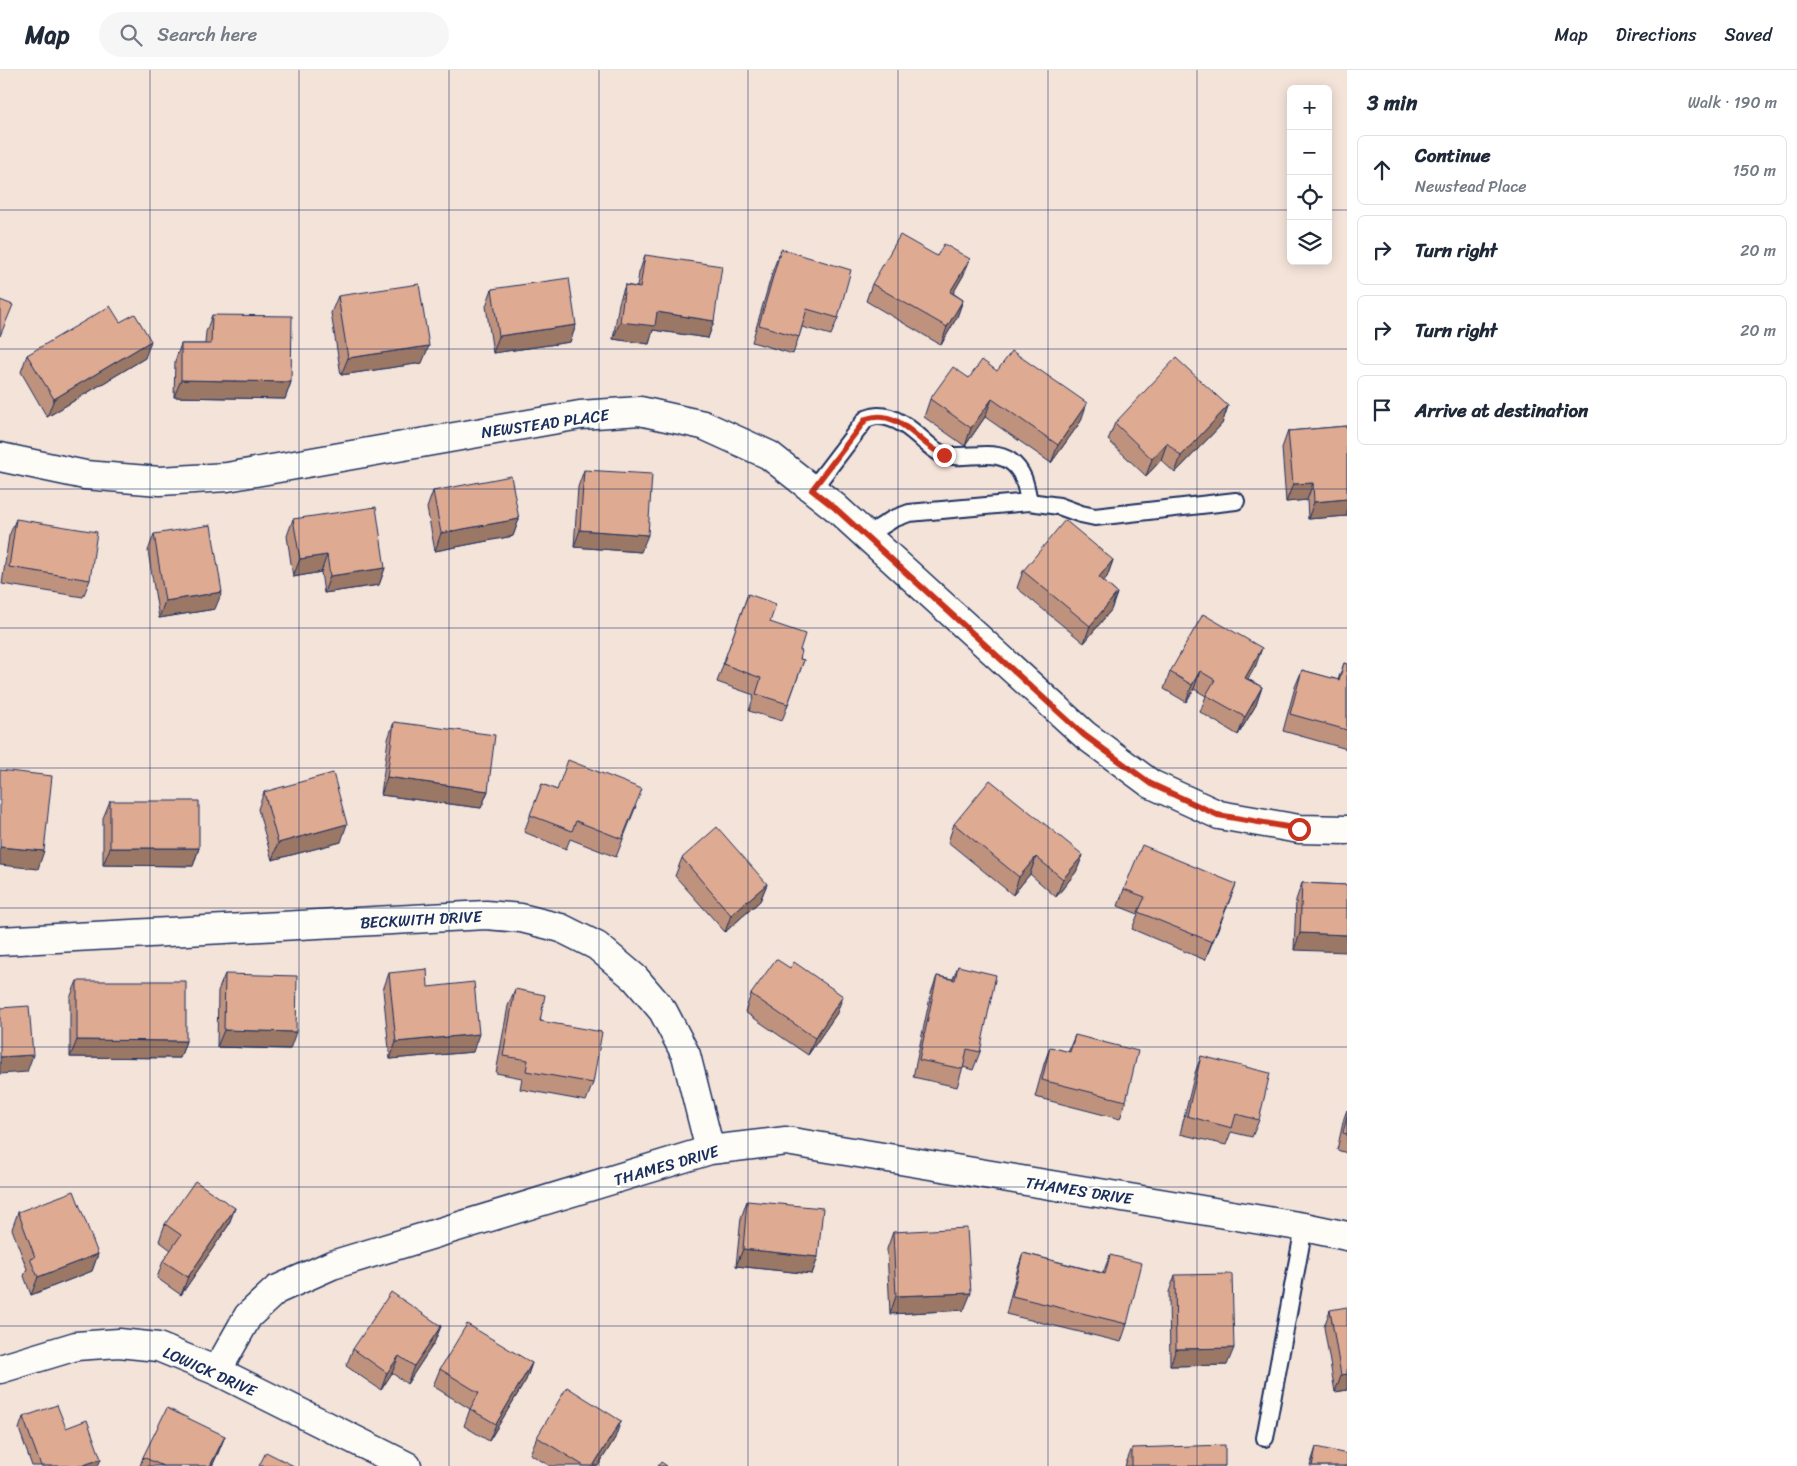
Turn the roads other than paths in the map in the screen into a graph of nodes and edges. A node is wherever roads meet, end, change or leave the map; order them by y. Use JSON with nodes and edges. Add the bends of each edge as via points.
{"nodes":[{"id":1,"x":0,"y":457,"type":"edge"},
{"id":2,"x":812,"y":490,"type":"junction"},
{"id":3,"x":1236,"y":501,"type":"dead end"},
{"id":4,"x":1029,"y":502,"type":"junction"},
{"id":5,"x":866,"y":536,"type":"junction"},
{"id":6,"x":1347,"y":830,"type":"edge"},
{"id":7,"x":0,"y":941,"type":"edge"},
{"id":8,"x":710,"y":1150,"type":"junction"},
{"id":9,"x":1304,"y":1227,"type":"junction"},
{"id":10,"x":1347,"y":1236,"type":"edge"},
{"id":11,"x":0,"y":1369,"type":"edge"},
{"id":12,"x":217,"y":1372,"type":"junction"},
{"id":13,"x":1265,"y":1438,"type":"dead end"},
{"id":14,"x":407,"y":1466,"type":"edge"}],
"edges":[{"from":1,"to":2,"type":"street","name":"NEWSTEAD PLACE","via":[[85,475],[160,481],[227,477],[580,415],[640,411],[703,425],[769,455]]},
{"from":2,"to":4,"type":"lane","via":[[866,419],[877,416],[910,429],[944,455],[990,456],[1008,460],[1023,476]]},
{"from":2,"to":5,"type":"street","name":"NEWSTEAD PLACE"},
{"from":3,"to":4,"type":"lane","via":[[1095,517],[1059,506]]},
{"from":4,"to":5,"type":"lane","via":[[909,513]]},
{"from":5,"to":6,"type":"street","name":"NEWSTEAD PLACE","via":[[1084,735],[1151,784],[1218,815],[1299,829]]},
{"from":7,"to":8,"type":"street","name":"BECKWITH DRIVE","via":[[486,915],[521,918],[561,928],[597,946],[635,978],[663,1011],[686,1054]]},
{"from":8,"to":9,"type":"street","name":"THAMES DRIVE","via":[[786,1141]]},
{"from":8,"to":12,"type":"street","name":"THAMES DRIVE","via":[[332,1265],[276,1290],[248,1316]]},
{"from":9,"to":10,"type":"street","name":"THAMES DRIVE"},
{"from":9,"to":13,"type":"lane"},
{"from":11,"to":12,"type":"street","name":"LOWICK DRIVE","via":[[76,1346],[119,1343],[158,1347]]},
{"from":12,"to":14,"type":"street","name":"LOWICK DRIVE"}]}
